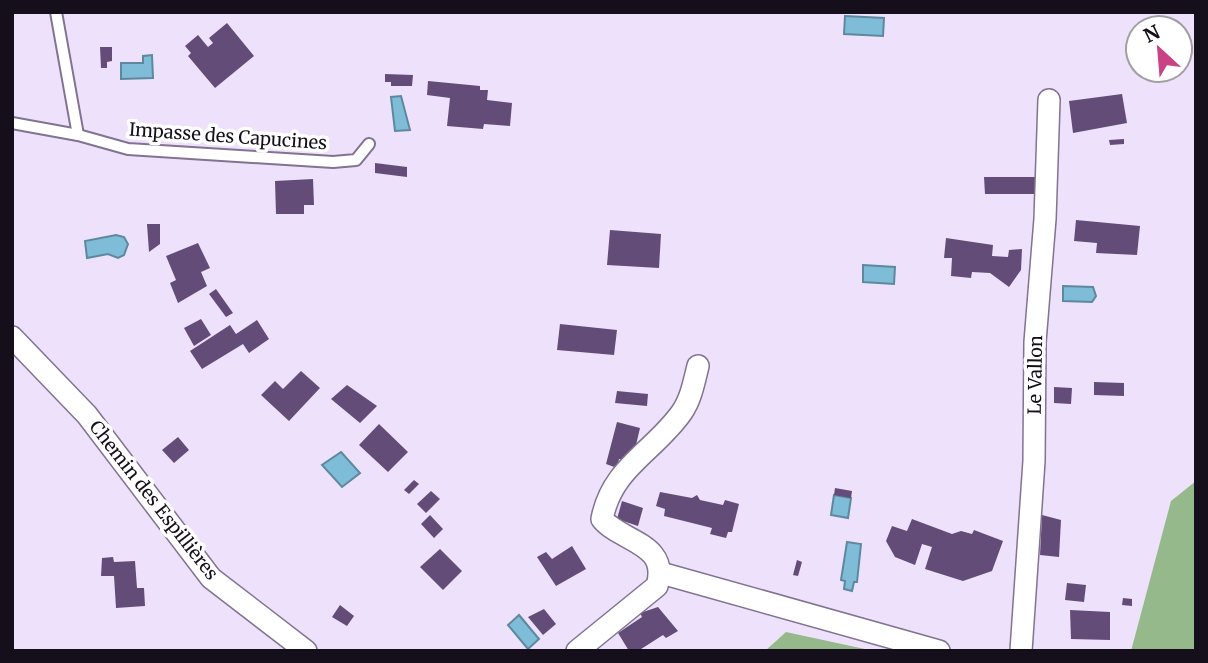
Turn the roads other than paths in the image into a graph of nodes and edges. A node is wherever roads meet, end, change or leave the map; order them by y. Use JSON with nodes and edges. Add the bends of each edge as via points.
{"nodes":[{"id":1,"x":56,"y":12,"type":"edge"},
{"id":2,"x":1049,"y":100,"type":"dead end"},
{"id":3,"x":12,"y":123,"type":"edge"},
{"id":4,"x":78,"y":135,"type":"junction"},
{"id":5,"x":369,"y":144,"type":"dead end"},
{"id":6,"x":12,"y":337,"type":"edge"},
{"id":7,"x":698,"y":366,"type":"dead end"},
{"id":8,"x":661,"y":573,"type":"junction"},
{"id":9,"x":306,"y":651,"type":"edge"},
{"id":10,"x":576,"y":651,"type":"edge"},
{"id":11,"x":939,"y":651,"type":"edge"},
{"id":12,"x":1021,"y":651,"type":"edge"}],
"edges":[{"from":1,"to":4,"type":"lane"},
{"from":2,"to":12,"type":"street","name":"Le Vallon"},
{"from":3,"to":4,"type":"lane","name":"Impasse des Capucines"},
{"from":4,"to":5,"type":"lane","name":"Impasse des Capucines","via":[[128,149],[333,162],[356,160]]},
{"from":6,"to":9,"type":"street","name":"Chemin des Espillières","via":[[87,415],[211,578]]},
{"from":7,"to":8,"type":"street","via":[[681,414],[613,484],[602,519],[610,529],[639,541]]},
{"from":8,"to":10,"type":"street","via":[[657,586]]},
{"from":8,"to":11,"type":"street"}]}
